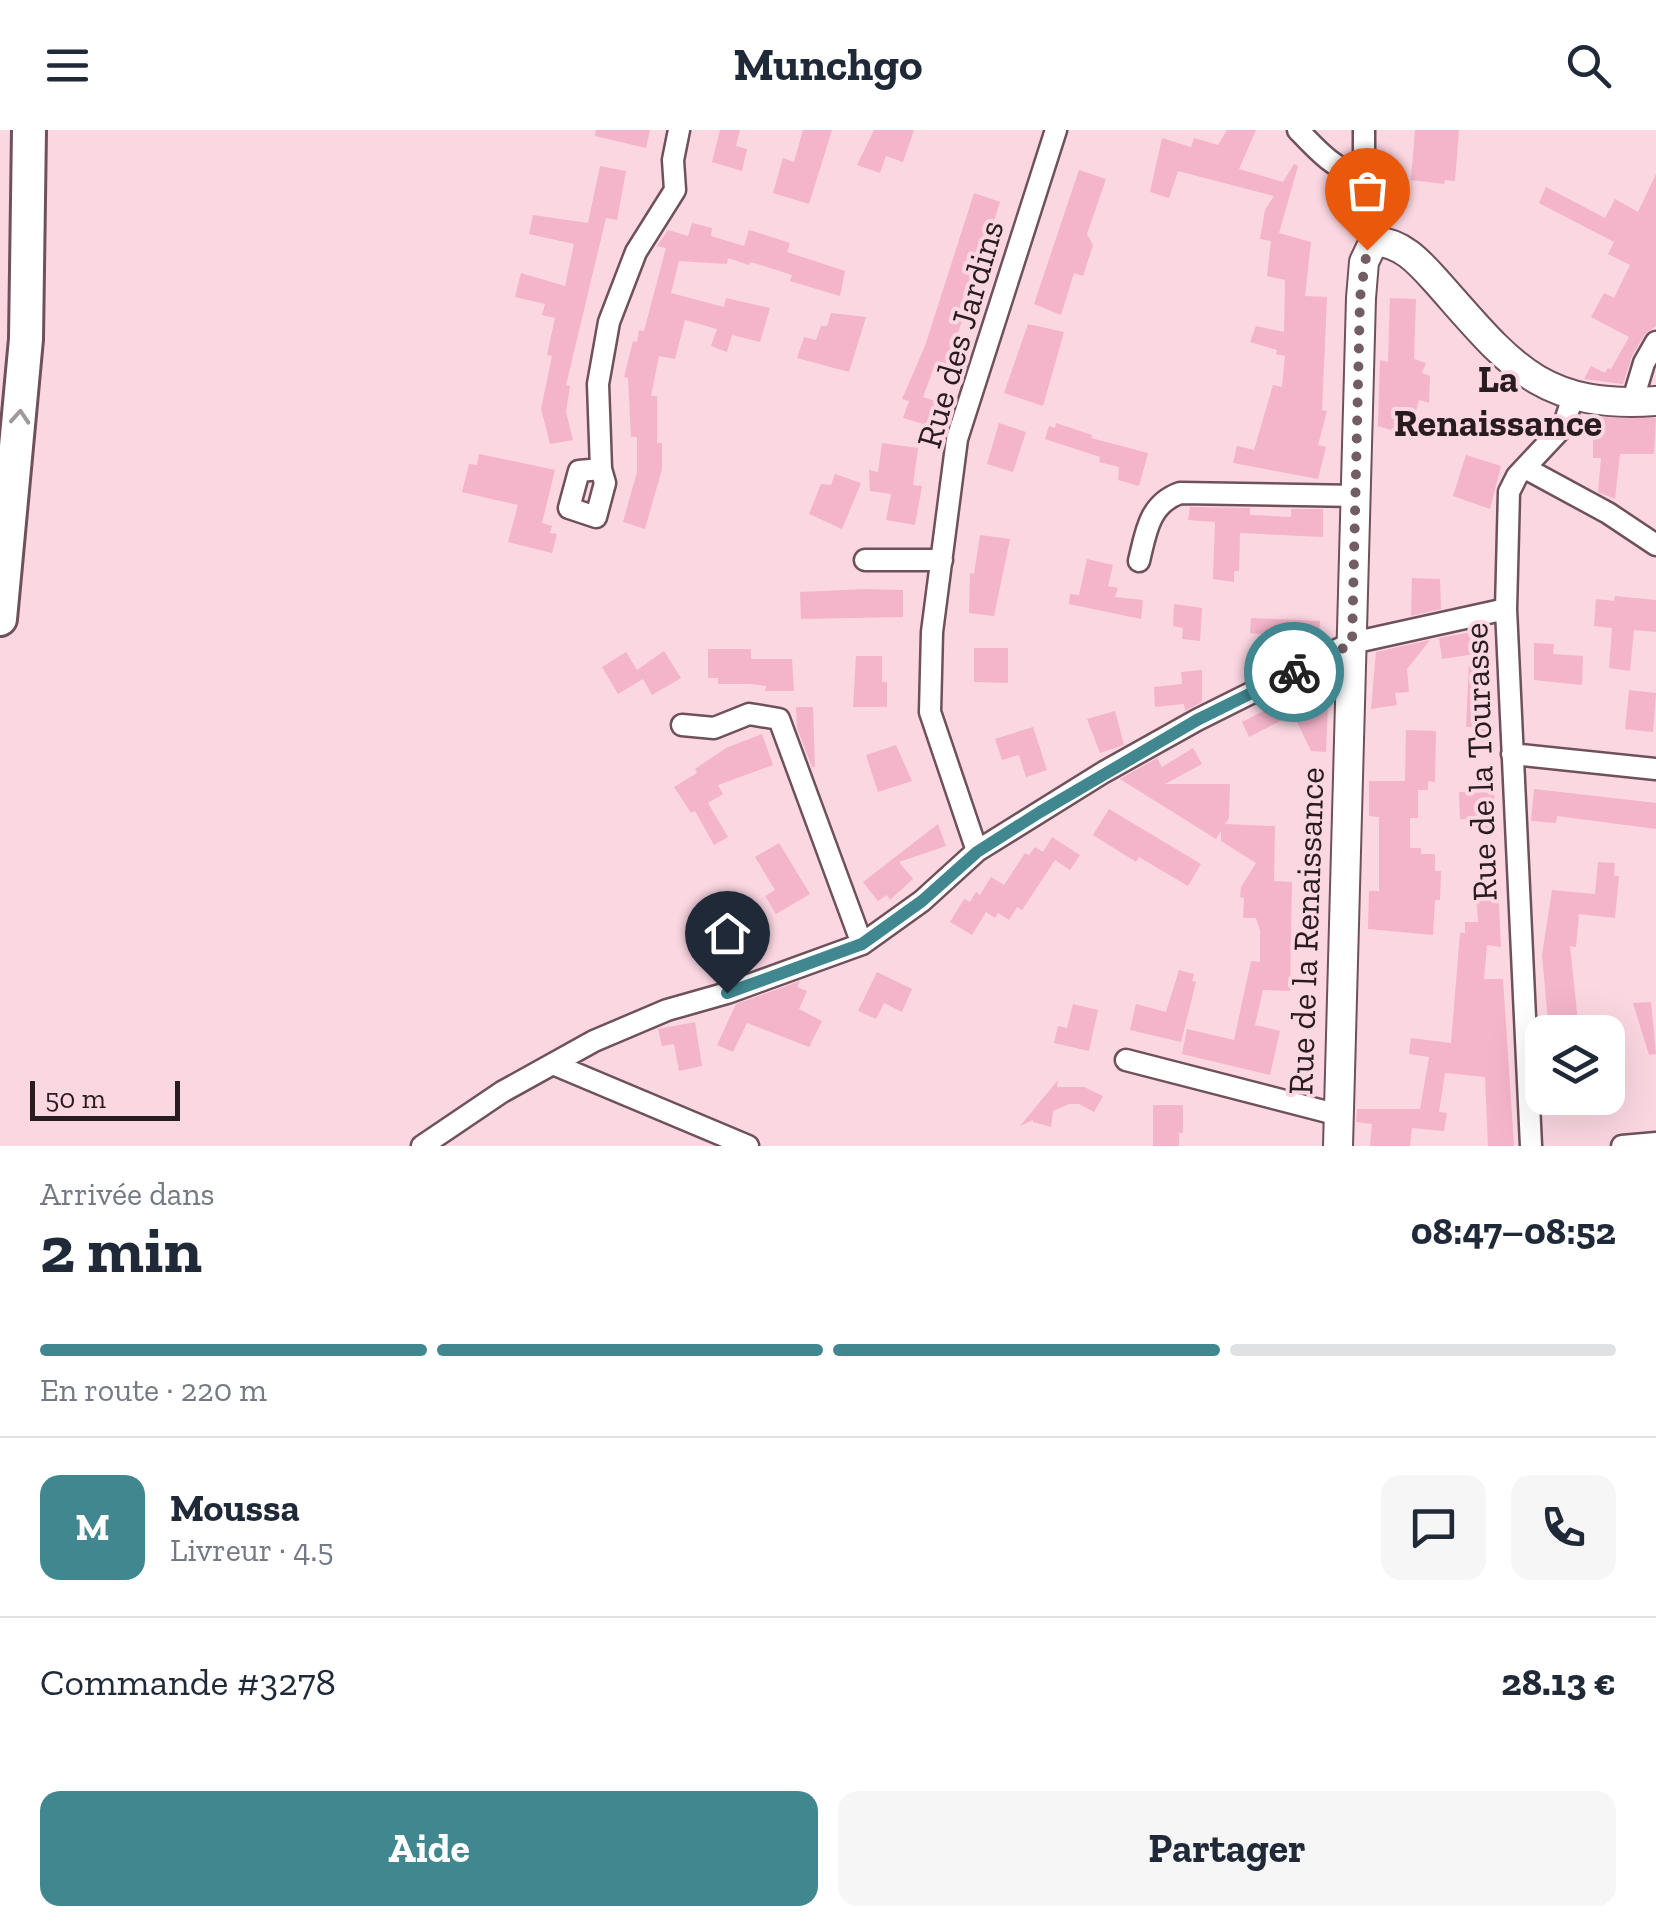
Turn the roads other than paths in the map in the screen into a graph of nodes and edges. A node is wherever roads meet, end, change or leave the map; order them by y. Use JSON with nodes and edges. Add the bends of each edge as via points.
{"nodes":[{"id":1,"x":30,"y":130,"type":"edge"},
{"id":2,"x":679,"y":130,"type":"edge"},
{"id":3,"x":1056,"y":130,"type":"edge"},
{"id":4,"x":1298,"y":130,"type":"edge"},
{"id":5,"x":1364,"y":130,"type":"edge"},
{"id":6,"x":1362,"y":177,"type":"junction"},
{"id":7,"x":1374,"y":241,"type":"junction"},
{"id":8,"x":1656,"y":342,"type":"edge"},
{"id":9,"x":1574,"y":398,"type":"junction"},
{"id":10,"x":1644,"y":402,"type":"edge"},
{"id":11,"x":1525,"y":468,"type":"junction"},
{"id":12,"x":601,"y":469,"type":"dead end"},
{"id":13,"x":1358,"y":496,"type":"junction"},
{"id":14,"x":1656,"y":546,"type":"edge"},
{"id":15,"x":865,"y":560,"type":"dead end"},
{"id":16,"x":942,"y":560,"type":"junction"},
{"id":17,"x":1138,"y":561,"type":"dead end"},
{"id":18,"x":1506,"y":609,"type":"junction"},
{"id":19,"x":0,"y":619,"type":"edge"},
{"id":20,"x":1352,"y":644,"type":"junction"},
{"id":21,"x":682,"y":725,"type":"dead end"},
{"id":22,"x":1512,"y":754,"type":"junction"},
{"id":23,"x":1656,"y":769,"type":"edge"},
{"id":24,"x":977,"y":852,"type":"junction"},
{"id":25,"x":862,"y":944,"type":"junction"},
{"id":26,"x":1126,"y":1060,"type":"dead end"},
{"id":27,"x":553,"y":1064,"type":"junction"},
{"id":28,"x":1339,"y":1115,"type":"junction"},
{"id":29,"x":1656,"y":1142,"type":"edge"},
{"id":30,"x":422,"y":1146,"type":"edge"},
{"id":31,"x":748,"y":1146,"type":"edge"},
{"id":32,"x":1338,"y":1146,"type":"edge"},
{"id":33,"x":1530,"y":1146,"type":"edge"},
{"id":34,"x":1622,"y":1146,"type":"edge"}],
"edges":[{"from":19,"to":1,"type":"main road","one_way":true,"via":[[26,339]]},
{"from":2,"to":12,"type":"street","via":[[676,190],[636,252],[608,322],[598,384]]},
{"from":3,"to":16,"type":"street","name":"Rue des Jardins","via":[[957,439]]},
{"from":4,"to":6,"type":"street","via":[[1326,158]]},
{"from":5,"to":6,"type":"street"},
{"from":6,"to":7,"type":"street"},
{"from":7,"to":9,"type":"main road","via":[[1410,253],[1507,358]]},
{"from":7,"to":13,"type":"main road","name":"Rue de la Renaissance","via":[[1360,298]]},
{"from":8,"to":10,"type":"street","via":[[1644,363]]},
{"from":9,"to":10,"type":"main road"},
{"from":9,"to":11,"type":"street","name":"Rue de la Tourasse","via":[[1563,428]]},
{"from":11,"to":14,"type":"street"},
{"from":11,"to":18,"type":"street","name":"Rue de la Tourasse","via":[[1509,492]]},
{"from":13,"to":17,"type":"street","via":[[1180,493],[1151,514]]},
{"from":13,"to":20,"type":"main road","name":"Rue de la Renaissance"},
{"from":15,"to":16,"type":"street"},
{"from":16,"to":24,"type":"street","name":"Rue des Jardins","via":[[930,712]]},
{"from":18,"to":20,"type":"street"},
{"from":18,"to":22,"type":"street","name":"Rue de la Tourasse"},
{"from":20,"to":24,"type":"street","via":[[1182,728]]},
{"from":20,"to":28,"type":"main road","name":"Rue de la Renaissance"},
{"from":21,"to":25,"type":"street","via":[[714,728],[749,714],[779,719]]},
{"from":22,"to":23,"type":"street"},
{"from":22,"to":33,"type":"street","name":"Rue de la Tourasse"},
{"from":24,"to":25,"type":"street"},
{"from":25,"to":27,"type":"street","via":[[667,1010]]},
{"from":26,"to":28,"type":"street"},
{"from":27,"to":30,"type":"street"},
{"from":27,"to":31,"type":"street"},
{"from":28,"to":32,"type":"main road","name":"Rue de la Renaissance"},
{"from":29,"to":34,"type":"street"}]}
